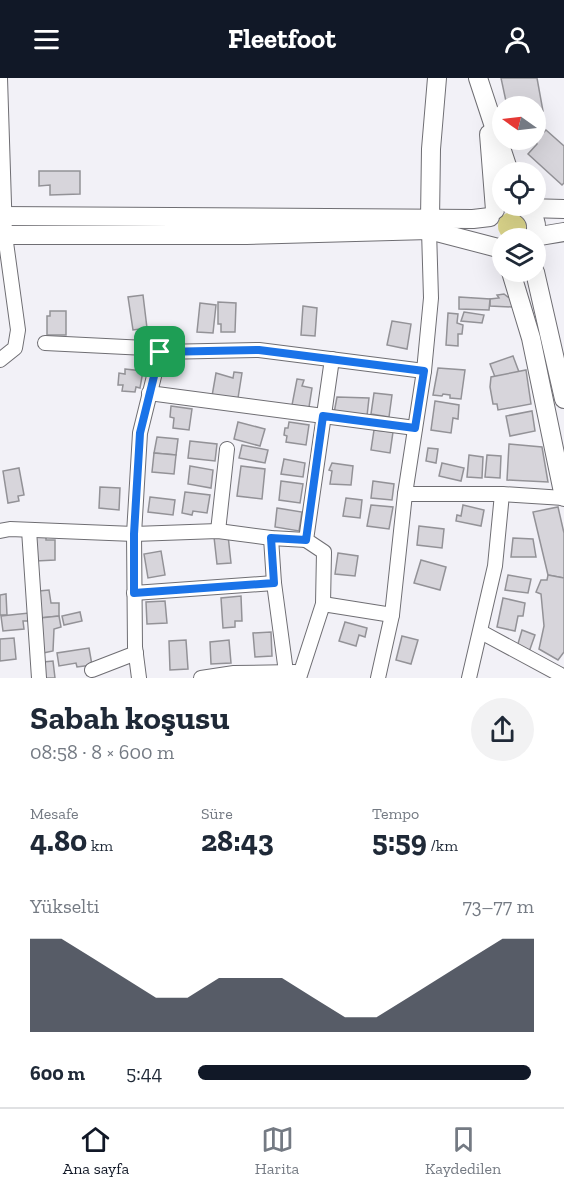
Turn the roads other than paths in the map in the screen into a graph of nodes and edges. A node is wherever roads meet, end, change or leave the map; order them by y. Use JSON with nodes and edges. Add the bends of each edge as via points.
{"nodes":[{"id":1,"x":0,"y":78,"type":"edge"},
{"id":2,"x":437,"y":78,"type":"edge"},
{"id":3,"x":478,"y":78,"type":"edge"},
{"id":4,"x":488,"y":112,"type":"junction"},
{"id":5,"x":492,"y":162,"type":"edge"},
{"id":6,"x":506,"y":162,"type":"edge"},
{"id":7,"x":546,"y":208,"type":"edge"},
{"id":8,"x":564,"y":209,"type":"edge"},
{"id":9,"x":492,"y":212,"type":"edge"},
{"id":10,"x":2,"y":216,"type":"edge"},
{"id":11,"x":494,"y":216,"type":"edge"},
{"id":12,"x":429,"y":224,"type":"junction"},
{"id":13,"x":564,"y":232,"type":"edge"},
{"id":14,"x":3,"y":235,"type":"edge"},
{"id":15,"x":546,"y":236,"type":"edge"},
{"id":16,"x":492,"y":239,"type":"edge"},
{"id":17,"x":492,"y":246,"type":"edge"},
{"id":18,"x":515,"y":282,"type":"edge"},
{"id":19,"x":537,"y":282,"type":"edge"},
{"id":20,"x":45,"y":343,"type":"dead end"},
{"id":21,"x":160,"y":352,"type":"junction"},
{"id":22,"x":332,"y":359,"type":"junction"},
{"id":23,"x":0,"y":360,"type":"edge"},
{"id":24,"x":424,"y":371,"type":"junction"},
{"id":25,"x":148,"y":393,"type":"junction"},
{"id":26,"x":564,"y":399,"type":"edge"},
{"id":27,"x":323,"y":416,"type":"junction"},
{"id":28,"x":415,"y":428,"type":"junction"},
{"id":29,"x":227,"y":449,"type":"dead end"},
{"id":30,"x":405,"y":494,"type":"junction"},
{"id":31,"x":502,"y":494,"type":"junction"},
{"id":32,"x":564,"y":497,"type":"edge"},
{"id":33,"x":28,"y":530,"type":"junction"},
{"id":34,"x":0,"y":531,"type":"edge"},
{"id":35,"x":218,"y":531,"type":"junction"},
{"id":36,"x":134,"y":534,"type":"junction"},
{"id":37,"x":271,"y":538,"type":"junction"},
{"id":38,"x":306,"y":540,"type":"junction"},
{"id":39,"x":274,"y":583,"type":"junction"},
{"id":40,"x":134,"y":593,"type":"junction"},
{"id":41,"x":322,"y":604,"type":"junction"},
{"id":42,"x":392,"y":615,"type":"junction"},
{"id":43,"x":481,"y":632,"type":"junction"},
{"id":44,"x":136,"y":653,"type":"junction"},
{"id":45,"x":92,"y":670,"type":"dead end"},
{"id":46,"x":286,"y":672,"type":"junction"},
{"id":47,"x":560,"y":673,"type":"edge"},
{"id":48,"x":300,"y":675,"type":"edge"},
{"id":49,"x":39,"y":678,"type":"edge"},
{"id":50,"x":139,"y":678,"type":"edge"},
{"id":51,"x":201,"y":678,"type":"edge"},
{"id":52,"x":378,"y":678,"type":"edge"},
{"id":53,"x":469,"y":678,"type":"edge"}],
"edges":[{"from":1,"to":10,"type":"street"},
{"from":2,"to":12,"type":"main road"},
{"from":3,"to":4,"type":"main road"},
{"from":4,"to":5,"type":"main road"},
{"from":4,"to":6,"type":"main road"},
{"from":7,"to":8,"type":"main road"},
{"from":9,"to":12,"type":"main road"},
{"from":10,"to":12,"type":"main road"},
{"from":10,"to":14,"type":"street"},
{"from":11,"to":16,"type":"main road","via":[[488,234]]},
{"from":12,"to":14,"type":"main road","via":[[234,235]]},
{"from":12,"to":17,"type":"main road"},
{"from":12,"to":24,"type":"street","via":[[431,298]]},
{"from":13,"to":15,"type":"main road"},
{"from":14,"to":23,"type":"street","via":[[18,330],[15,348]]},
{"from":18,"to":32,"type":"main road","via":[[531,338]]},
{"from":19,"to":26,"type":"main road"},
{"from":20,"to":21,"type":"street"},
{"from":21,"to":22,"type":"street","via":[[259,350]]},
{"from":21,"to":25,"type":"street"},
{"from":22,"to":24,"type":"street"},
{"from":22,"to":27,"type":"street"},
{"from":24,"to":28,"type":"street"},
{"from":25,"to":27,"type":"street"},
{"from":25,"to":36,"type":"street","via":[[140,433]]},
{"from":27,"to":28,"type":"street"},
{"from":27,"to":38,"type":"street"},
{"from":28,"to":30,"type":"street"},
{"from":29,"to":35,"type":"street"},
{"from":30,"to":31,"type":"street"},
{"from":30,"to":42,"type":"street"},
{"from":31,"to":32,"type":"street"},
{"from":31,"to":43,"type":"street","via":[[495,566]]},
{"from":33,"to":34,"type":"street"},
{"from":33,"to":36,"type":"street"},
{"from":33,"to":49,"type":"street"},
{"from":35,"to":36,"type":"street"},
{"from":35,"to":37,"type":"street"},
{"from":36,"to":40,"type":"street"},
{"from":37,"to":38,"type":"street"},
{"from":37,"to":39,"type":"street"},
{"from":38,"to":41,"type":"street","via":[[324,552]]},
{"from":39,"to":40,"type":"street"},
{"from":39,"to":46,"type":"street"},
{"from":40,"to":44,"type":"street"},
{"from":41,"to":42,"type":"street"},
{"from":41,"to":48,"type":"street"},
{"from":42,"to":52,"type":"street"},
{"from":43,"to":47,"type":"street"},
{"from":43,"to":53,"type":"street"},
{"from":44,"to":45,"type":"street"},
{"from":44,"to":50,"type":"street"},
{"from":46,"to":48,"type":"street"},
{"from":46,"to":51,"type":"street"}]}
